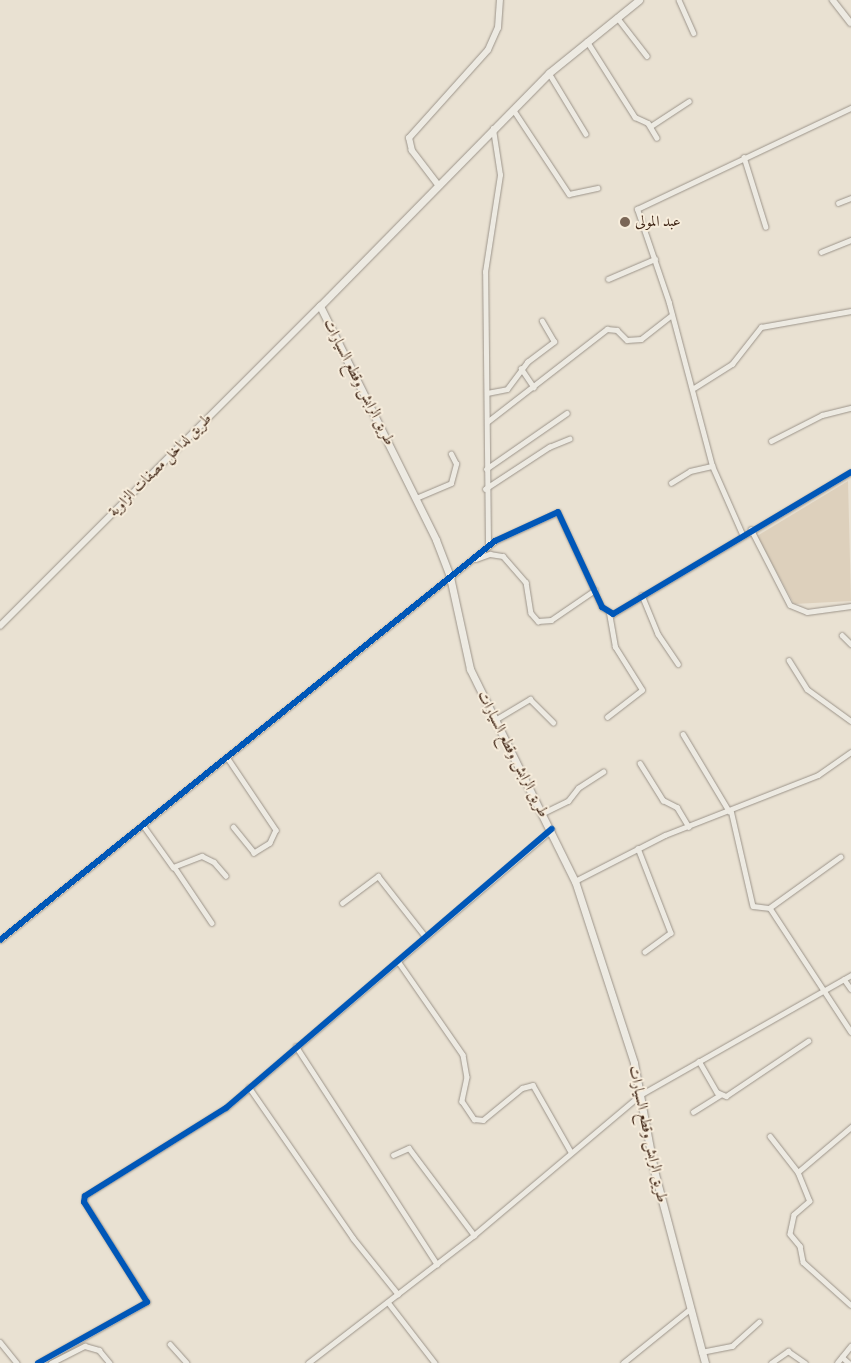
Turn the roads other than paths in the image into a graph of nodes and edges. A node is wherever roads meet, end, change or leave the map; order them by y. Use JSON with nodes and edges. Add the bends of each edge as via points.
{"nodes":[{"id":1,"x":500,"y":0,"type":"edge"},
{"id":2,"x":639,"y":0,"type":"edge"},
{"id":3,"x":679,"y":0,"type":"edge"},
{"id":4,"x":834,"y":0,"type":"edge"},
{"id":5,"x":617,"y":17,"type":"junction"},
{"id":6,"x":851,"y":23,"type":"edge"},
{"id":7,"x":694,"y":33,"type":"dead end"},
{"id":8,"x":587,"y":40,"type":"junction"},
{"id":9,"x":647,"y":56,"type":"dead end"},
{"id":10,"x":550,"y":73,"type":"junction"},
{"id":11,"x":689,"y":101,"type":"dead end"},
{"id":12,"x":851,"y":108,"type":"edge"},
{"id":13,"x":513,"y":109,"type":"junction"},
{"id":14,"x":651,"y":126,"type":"junction"},
{"id":15,"x":493,"y":128,"type":"junction"},
{"id":16,"x":586,"y":134,"type":"dead end"},
{"id":17,"x":657,"y":138,"type":"dead end"},
{"id":18,"x":744,"y":157,"type":"junction"},
{"id":19,"x":438,"y":185,"type":"junction"},
{"id":20,"x":597,"y":188,"type":"dead end"},
{"id":21,"x":851,"y":198,"type":"edge"},
{"id":22,"x":838,"y":203,"type":"dead end"},
{"id":23,"x":766,"y":227,"type":"dead end"},
{"id":24,"x":851,"y":240,"type":"edge"},
{"id":25,"x":821,"y":252,"type":"dead end"},
{"id":26,"x":654,"y":259,"type":"junction"},
{"id":27,"x":608,"y":279,"type":"dead end"},
{"id":28,"x":320,"y":306,"type":"junction"},
{"id":29,"x":851,"y":311,"type":"edge"},
{"id":30,"x":672,"y":314,"type":"junction"},
{"id":31,"x":542,"y":321,"type":"dead end"},
{"id":32,"x":521,"y":368,"type":"junction"},
{"id":33,"x":534,"y":387,"type":"junction"},
{"id":34,"x":694,"y":388,"type":"junction"},
{"id":35,"x":487,"y":393,"type":"junction"},
{"id":36,"x":851,"y":408,"type":"edge"},
{"id":37,"x":567,"y":413,"type":"dead end"},
{"id":38,"x":487,"y":422,"type":"junction"},
{"id":39,"x":569,"y":439,"type":"dead end"},
{"id":40,"x":771,"y":441,"type":"dead end"},
{"id":41,"x":452,"y":454,"type":"dead end"},
{"id":42,"x":712,"y":466,"type":"junction"},
{"id":43,"x":486,"y":469,"type":"junction"},
{"id":44,"x":851,"y":472,"type":"edge"},
{"id":45,"x":670,"y":483,"type":"dead end"},
{"id":46,"x":485,"y":489,"type":"junction"},
{"id":47,"x":416,"y":498,"type":"junction"},
{"id":48,"x":751,"y":529,"type":"junction"},
{"id":49,"x":742,"y":534,"type":"junction"},
{"id":50,"x":488,"y":545,"type":"junction"},
{"id":51,"x":474,"y":559,"type":"junction"},
{"id":52,"x":450,"y":577,"type":"junction"},
{"id":53,"x":595,"y":590,"type":"junction"},
{"id":54,"x":642,"y":595,"type":"junction"},
{"id":55,"x":851,"y":606,"type":"edge"},
{"id":56,"x":609,"y":614,"type":"junction"},
{"id":57,"x":0,"y":626,"type":"edge"},
{"id":58,"x":842,"y":635,"type":"dead end"},
{"id":59,"x":851,"y":644,"type":"edge"},
{"id":60,"x":789,"y":660,"type":"dead end"},
{"id":61,"x":678,"y":664,"type":"dead end"},
{"id":62,"x":607,"y":717,"type":"dead end"},
{"id":63,"x":495,"y":720,"type":"junction"},
{"id":64,"x":851,"y":720,"type":"edge"},
{"id":65,"x":553,"y":722,"type":"dead end"},
{"id":66,"x":683,"y":734,"type":"dead end"},
{"id":67,"x":851,"y":752,"type":"edge"},
{"id":68,"x":227,"y":756,"type":"junction"},
{"id":69,"x":640,"y":763,"type":"dead end"},
{"id":70,"x":603,"y":772,"type":"dead end"},
{"id":71,"x":730,"y":810,"type":"junction"},
{"id":72,"x":544,"y":813,"type":"junction"},
{"id":73,"x":143,"y":825,"type":"junction"},
{"id":74,"x":233,"y":827,"type":"dead end"},
{"id":75,"x":689,"y":827,"type":"junction"},
{"id":76,"x":552,"y":829,"type":"junction"},
{"id":77,"x":638,"y":848,"type":"junction"},
{"id":78,"x":841,"y":857,"type":"dead end"},
{"id":79,"x":175,"y":868,"type":"junction"},
{"id":80,"x":226,"y":876,"type":"dead end"},
{"id":81,"x":575,"y":881,"type":"junction"},
{"id":82,"x":342,"y":903,"type":"dead end"},
{"id":83,"x":770,"y":908,"type":"junction"},
{"id":84,"x":212,"y":923,"type":"dead end"},
{"id":85,"x":425,"y":936,"type":"junction"},
{"id":86,"x":0,"y":940,"type":"edge"},
{"id":87,"x":645,"y":952,"type":"dead end"},
{"id":88,"x":398,"y":961,"type":"junction"},
{"id":89,"x":851,"y":975,"type":"edge"},
{"id":90,"x":844,"y":979,"type":"junction"},
{"id":91,"x":851,"y":989,"type":"edge"},
{"id":92,"x":821,"y":992,"type":"junction"},
{"id":93,"x":851,"y":1032,"type":"edge"},
{"id":94,"x":808,"y":1041,"type":"dead end"},
{"id":95,"x":296,"y":1046,"type":"junction"},
{"id":96,"x":699,"y":1061,"type":"junction"},
{"id":97,"x":249,"y":1087,"type":"junction"},
{"id":98,"x":640,"y":1095,"type":"junction"},
{"id":99,"x":720,"y":1095,"type":"junction"},
{"id":100,"x":693,"y":1112,"type":"dead end"},
{"id":101,"x":851,"y":1127,"type":"edge"},
{"id":102,"x":770,"y":1136,"type":"dead end"},
{"id":103,"x":571,"y":1152,"type":"junction"},
{"id":104,"x":393,"y":1155,"type":"dead end"},
{"id":105,"x":798,"y":1172,"type":"junction"},
{"id":106,"x":474,"y":1235,"type":"junction"},
{"id":107,"x":437,"y":1264,"type":"junction"},
{"id":108,"x":398,"y":1294,"type":"junction"},
{"id":109,"x":388,"y":1302,"type":"junction"},
{"id":110,"x":851,"y":1305,"type":"edge"},
{"id":111,"x":690,"y":1309,"type":"junction"},
{"id":112,"x":758,"y":1322,"type":"dead end"},
{"id":113,"x":0,"y":1342,"type":"edge"},
{"id":114,"x":170,"y":1344,"type":"dead end"},
{"id":115,"x":851,"y":1346,"type":"edge"},
{"id":116,"x":701,"y":1352,"type":"junction"},
{"id":117,"x":842,"y":1357,"type":"junction"},
{"id":118,"x":17,"y":1363,"type":"edge"},
{"id":119,"x":38,"y":1363,"type":"edge"},
{"id":120,"x":51,"y":1363,"type":"edge"},
{"id":121,"x":110,"y":1363,"type":"edge"},
{"id":122,"x":187,"y":1363,"type":"edge"},
{"id":123,"x":308,"y":1363,"type":"edge"},
{"id":124,"x":435,"y":1363,"type":"edge"},
{"id":125,"x":624,"y":1363,"type":"edge"},
{"id":126,"x":704,"y":1363,"type":"edge"},
{"id":127,"x":771,"y":1363,"type":"edge"},
{"id":128,"x":805,"y":1363,"type":"edge"},
{"id":129,"x":837,"y":1363,"type":"edge"},
{"id":130,"x":849,"y":1363,"type":"edge"}],
"edges":[{"from":1,"to":19,"type":"street","via":[[498,28],[488,50],[409,138],[412,151]]},
{"from":2,"to":5,"type":"main road"},
{"from":3,"to":7,"type":"street"},
{"from":4,"to":6,"type":"street"},
{"from":5,"to":8,"type":"main road"},
{"from":5,"to":9,"type":"street"},
{"from":8,"to":10,"type":"main road"},
{"from":8,"to":14,"type":"street","via":[[635,117]]},
{"from":10,"to":13,"type":"main road"},
{"from":10,"to":16,"type":"street"},
{"from":11,"to":14,"type":"street"},
{"from":12,"to":18,"type":"street"},
{"from":13,"to":15,"type":"main road"},
{"from":13,"to":20,"type":"street","via":[[569,194]]},
{"from":14,"to":17,"type":"street"},
{"from":15,"to":19,"type":"main road"},
{"from":15,"to":35,"type":"street","via":[[500,175],[485,272]]},
{"from":18,"to":23,"type":"street"},
{"from":18,"to":26,"type":"street","via":[[638,207]]},
{"from":19,"to":28,"type":"main road"},
{"from":21,"to":22,"type":"street"},
{"from":24,"to":25,"type":"street"},
{"from":26,"to":27,"type":"street"},
{"from":26,"to":30,"type":"street"},
{"from":28,"to":47,"type":"main road","name":"طريق الرابش وقطع السيارات"},
{"from":28,"to":57,"type":"street","name":"طريق لداخل مصفات الزاوية"},
{"from":29,"to":34,"type":"street","via":[[761,327],[732,364]]},
{"from":30,"to":33,"type":"street","via":[[641,339],[627,340],[617,330],[608,329]]},
{"from":30,"to":34,"type":"street"},
{"from":31,"to":32,"type":"street","via":[[555,341]]},
{"from":32,"to":33,"type":"street"},
{"from":32,"to":35,"type":"street","via":[[507,389]]},
{"from":33,"to":38,"type":"street"},
{"from":34,"to":42,"type":"street"},
{"from":35,"to":38,"type":"street"},
{"from":36,"to":40,"type":"street","via":[[822,415]]},
{"from":37,"to":43,"type":"street"},
{"from":38,"to":43,"type":"street"},
{"from":39,"to":46,"type":"street","via":[[549,446]]},
{"from":41,"to":47,"type":"street","via":[[456,464],[451,483]]},
{"from":42,"to":45,"type":"street","via":[[690,471]]},
{"from":42,"to":49,"type":"street"},
{"from":43,"to":46,"type":"street"},
{"from":44,"to":48,"type":"street"},
{"from":46,"to":50,"type":"street"},
{"from":47,"to":52,"type":"main road","name":"طريق الرابش وقطع السيارات"},
{"from":48,"to":49,"type":"street"},
{"from":48,"to":55,"type":"street","via":[[790,605],[807,612]]},
{"from":49,"to":54,"type":"street"},
{"from":50,"to":51,"type":"street"},
{"from":50,"to":53,"type":"street","via":[[550,512],[558,512]]},
{"from":51,"to":52,"type":"street"},
{"from":51,"to":53,"type":"street","via":[[490,554],[502,556],[526,582],[531,613],[538,621],[551,620]]},
{"from":52,"to":63,"type":"main road","name":"طريق الرابش وقطع السيارات","via":[[466,658]]},
{"from":52,"to":68,"type":"street"},
{"from":53,"to":56,"type":"street"},
{"from":54,"to":56,"type":"street"},
{"from":54,"to":61,"type":"street","via":[[658,634]]},
{"from":56,"to":62,"type":"street","via":[[615,647],[642,690]]},
{"from":58,"to":59,"type":"street"},
{"from":60,"to":64,"type":"street","via":[[807,689]]},
{"from":63,"to":65,"type":"street","via":[[530,699]]},
{"from":63,"to":72,"type":"main road","name":"طريق الرابش وقطع السيارات"},
{"from":66,"to":71,"type":"street"},
{"from":67,"to":71,"type":"street","via":[[818,775]]},
{"from":68,"to":73,"type":"street"},
{"from":68,"to":74,"type":"street","via":[[276,830],[270,843],[254,853]]},
{"from":69,"to":75,"type":"street","via":[[662,800],[677,807]]},
{"from":70,"to":72,"type":"street","via":[[578,788],[568,801]]},
{"from":71,"to":75,"type":"street"},
{"from":71,"to":83,"type":"street","via":[[752,906]]},
{"from":72,"to":76,"type":"main road","name":"طريق الرابش وقطع السيارات"},
{"from":73,"to":79,"type":"street"},
{"from":73,"to":86,"type":"street"},
{"from":75,"to":77,"type":"street"},
{"from":76,"to":81,"type":"main road","name":"طريق الرابش وقطع السيارات"},
{"from":76,"to":85,"type":"street"},
{"from":77,"to":81,"type":"street"},
{"from":77,"to":87,"type":"street","via":[[671,930],[668,938]]},
{"from":78,"to":83,"type":"street"},
{"from":79,"to":80,"type":"street","via":[[202,856],[214,862]]},
{"from":79,"to":84,"type":"street"},
{"from":81,"to":98,"type":"main road","name":"طريق الرابش وقطع السيارات"},
{"from":82,"to":85,"type":"street","via":[[378,876]]},
{"from":83,"to":92,"type":"street"},
{"from":85,"to":88,"type":"street"},
{"from":88,"to":95,"type":"street"},
{"from":88,"to":103,"type":"street","via":[[462,1054],[467,1077],[462,1101],[474,1119],[483,1120],[522,1088],[533,1086]]},
{"from":89,"to":90,"type":"street"},
{"from":90,"to":91,"type":"street"},
{"from":90,"to":92,"type":"street"},
{"from":92,"to":93,"type":"street"},
{"from":92,"to":96,"type":"street"},
{"from":94,"to":99,"type":"street","via":[[726,1096]]},
{"from":95,"to":97,"type":"street"},
{"from":95,"to":107,"type":"street"},
{"from":96,"to":98,"type":"street"},
{"from":96,"to":99,"type":"street"},
{"from":97,"to":108,"type":"street","via":[[353,1238]]},
{"from":97,"to":119,"type":"street","via":[[190,1132],[86,1196],[84,1202],[147,1302]]},
{"from":98,"to":103,"type":"street"},
{"from":98,"to":111,"type":"main road","name":"طريق الرابش وقطع السيارات","via":[[654,1170]]},
{"from":99,"to":100,"type":"street"},
{"from":101,"to":105,"type":"street"},
{"from":102,"to":105,"type":"street"},
{"from":103,"to":106,"type":"street"},
{"from":104,"to":106,"type":"street","via":[[409,1148]]},
{"from":105,"to":110,"type":"street","via":[[810,1200],[794,1215],[790,1234],[800,1246],[802,1262]]},
{"from":106,"to":107,"type":"street"},
{"from":107,"to":108,"type":"street"},
{"from":108,"to":109,"type":"street"},
{"from":109,"to":123,"type":"street"},
{"from":109,"to":124,"type":"street"},
{"from":111,"to":116,"type":"main road","name":"طريق الرابش وقطع السيارات"},
{"from":111,"to":125,"type":"street"},
{"from":112,"to":116,"type":"street","via":[[732,1346]]},
{"from":113,"to":118,"type":"street"},
{"from":114,"to":122,"type":"street"},
{"from":115,"to":117,"type":"street"},
{"from":116,"to":126,"type":"main road","name":"طريق الرابش وقطع السيارات"},
{"from":117,"to":129,"type":"street"},
{"from":117,"to":130,"type":"street"},
{"from":120,"to":121,"type":"street","via":[[85,1346],[99,1350]]},
{"from":127,"to":128,"type":"street","via":[[788,1351]]}]}
